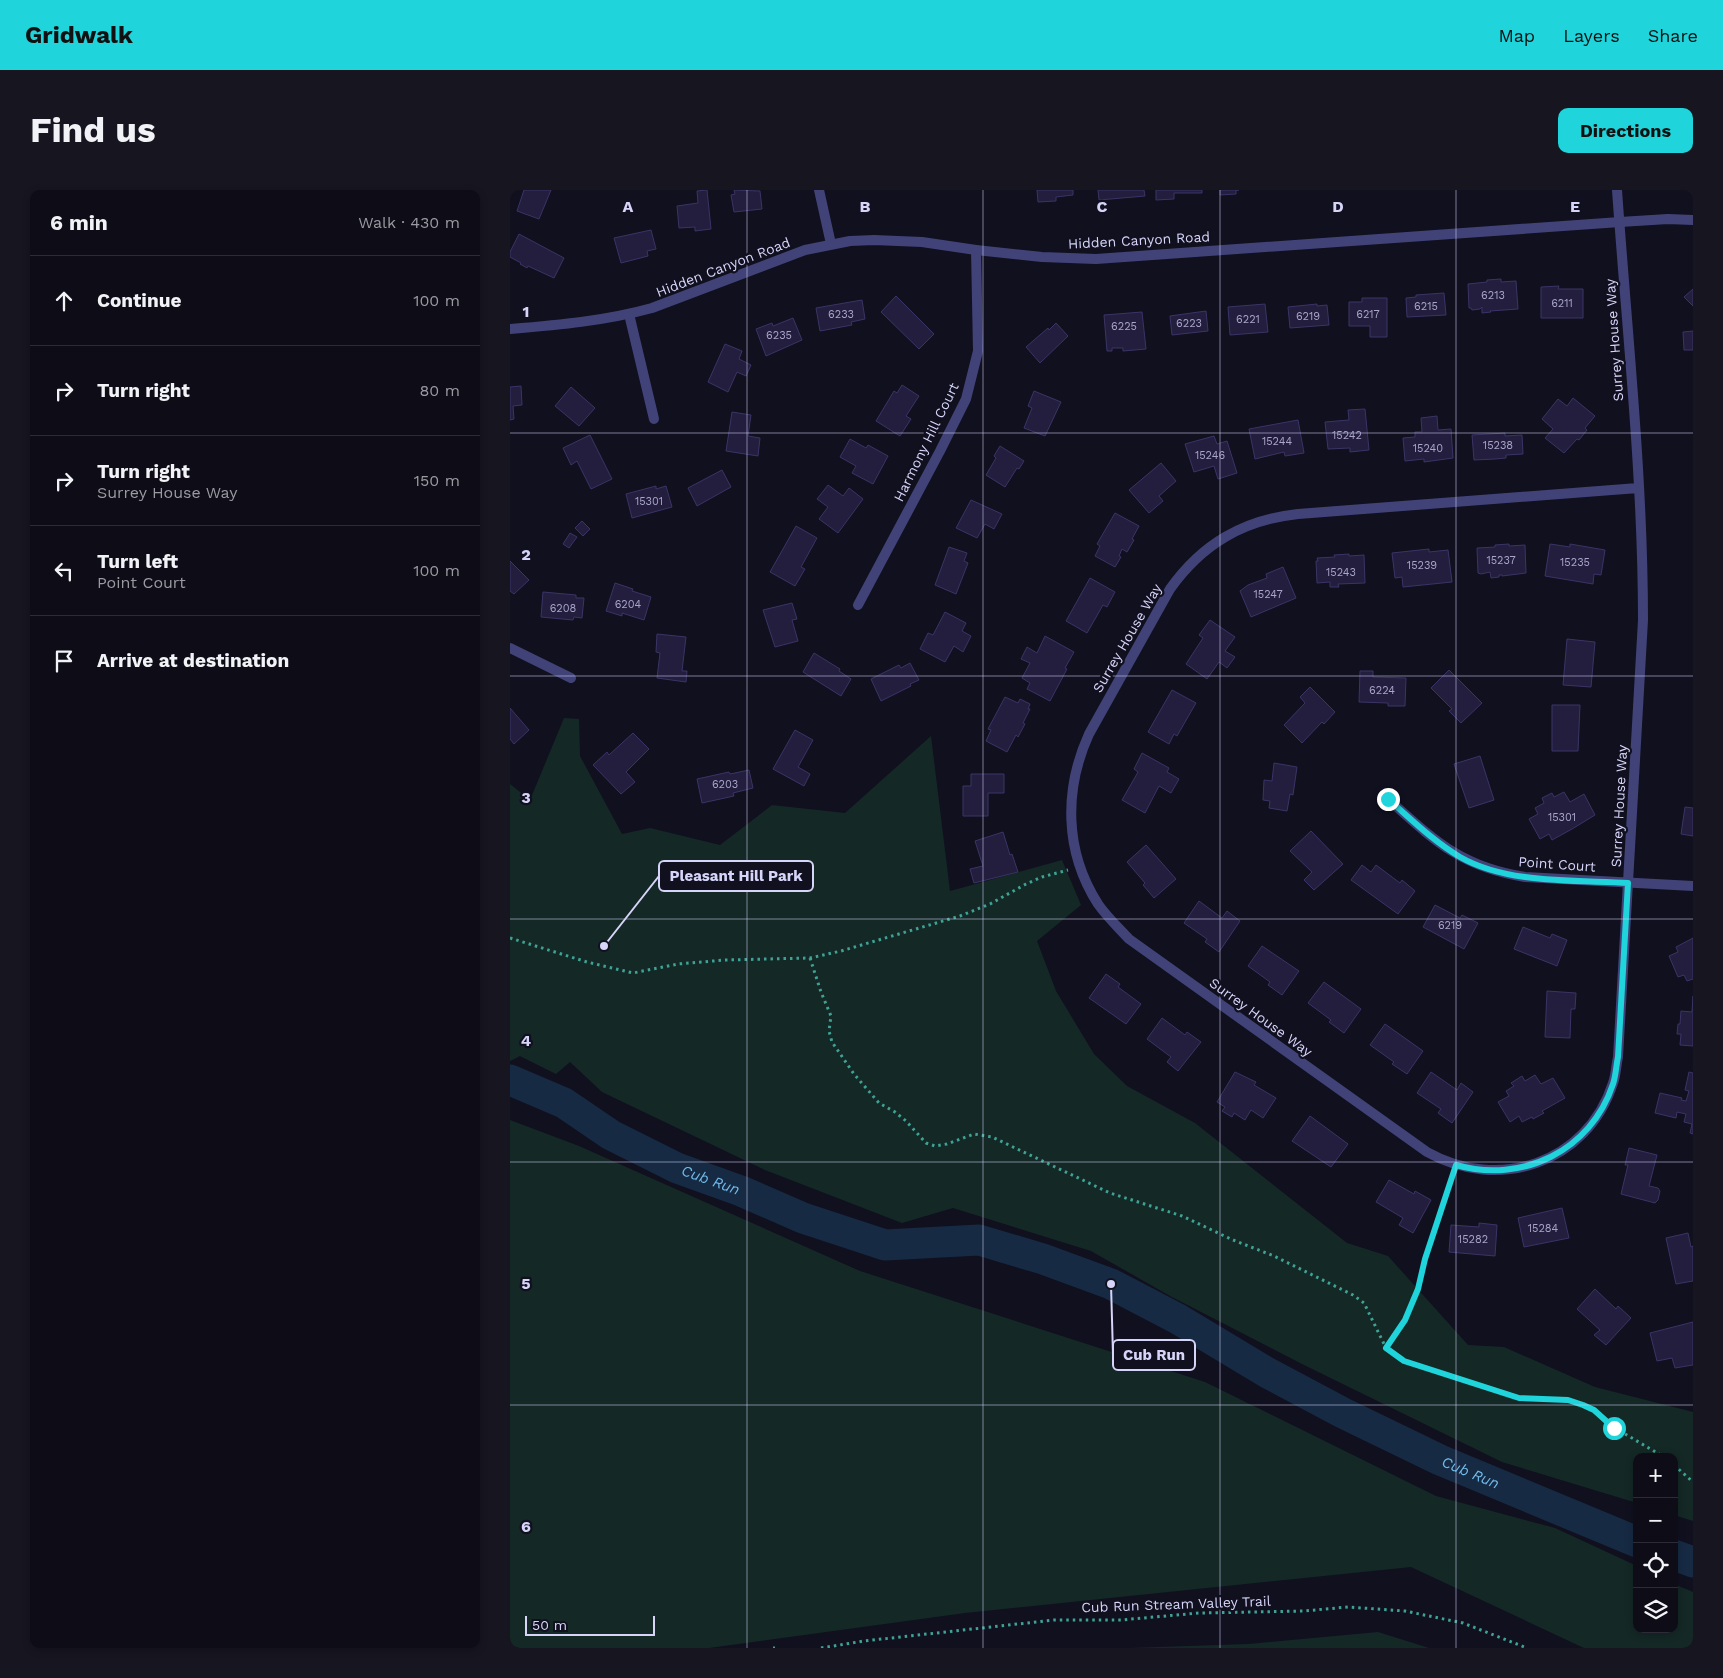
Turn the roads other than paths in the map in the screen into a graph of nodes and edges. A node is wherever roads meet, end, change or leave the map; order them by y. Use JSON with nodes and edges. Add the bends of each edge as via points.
{"nodes":[{"id":1,"x":819,"y":190,"type":"edge"},
{"id":2,"x":1618,"y":190,"type":"edge"},
{"id":3,"x":1693,"y":220,"type":"edge"},
{"id":4,"x":1620,"y":222,"type":"junction"},
{"id":5,"x":831,"y":244,"type":"junction"},
{"id":6,"x":976,"y":250,"type":"junction"},
{"id":7,"x":629,"y":314,"type":"junction"},
{"id":8,"x":510,"y":328,"type":"edge"},
{"id":9,"x":654,"y":419,"type":"dead end"},
{"id":10,"x":1638,"y":488,"type":"junction"},
{"id":11,"x":858,"y":605,"type":"dead end"},
{"id":12,"x":510,"y":648,"type":"edge"},
{"id":13,"x":571,"y":678,"type":"dead end"},
{"id":14,"x":1388,"y":799,"type":"dead end"},
{"id":15,"x":1628,"y":883,"type":"junction"},
{"id":16,"x":1693,"y":886,"type":"edge"}],
"edges":[{"from":1,"to":5,"type":"street"},
{"from":2,"to":4,"type":"street","name":"Surrey House Way"},
{"from":3,"to":4,"type":"street","name":"Hidden Canyon Road"},
{"from":4,"to":6,"type":"street","name":"Hidden Canyon Road","via":[[1096,259],[1042,258]]},
{"from":4,"to":10,"type":"street","name":"Surrey House Way"},
{"from":5,"to":6,"type":"street","name":"Hidden Canyon Road","via":[[874,240],[922,242]]},
{"from":5,"to":7,"type":"street","name":"Hidden Canyon Road","via":[[805,250]]},
{"from":6,"to":11,"type":"street","name":"Harmony Hill Court","via":[[978,340],[966,399]]},
{"from":7,"to":8,"type":"street","name":"Hidden Canyon Road","via":[[562,325]]},
{"from":7,"to":9,"type":"street"},
{"from":10,"to":15,"type":"street","name":"Surrey House Way","via":[[1643,620]]},
{"from":10,"to":15,"type":"street","name":"Surrey House Way","via":[[1276,516],[1249,525],[1214,544],[1170,589],[1089,734],[1073,784],[1071,815],[1073,837],[1086,882],[1098,903],[1129,938],[1427,1152],[1470,1169],[1504,1171],[1546,1159],[1579,1137],[1605,1103],[1614,1082],[1618,1057]]},
{"from":12,"to":13,"type":"street"},
{"from":14,"to":15,"type":"street","name":"Point Court","via":[[1433,839],[1486,869],[1525,877]]},
{"from":15,"to":16,"type":"street","name":"Point Court"}]}
